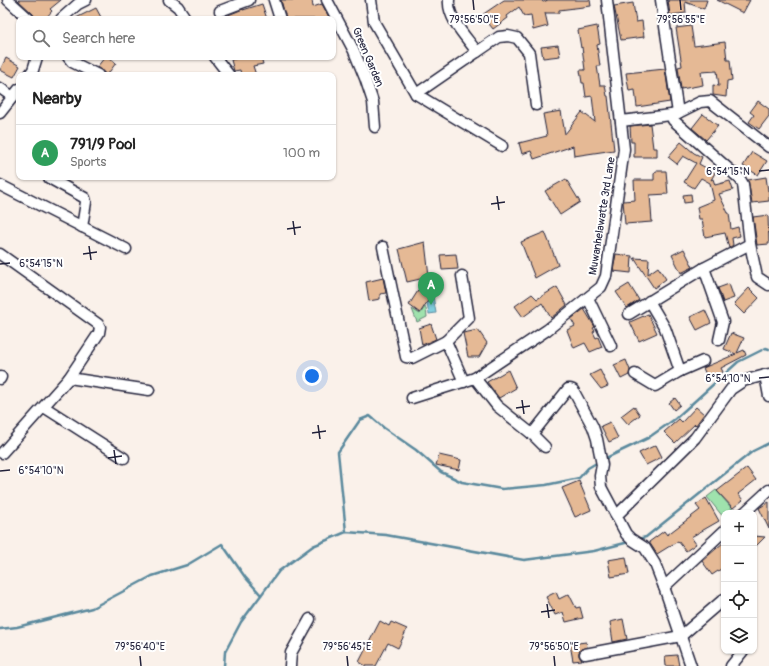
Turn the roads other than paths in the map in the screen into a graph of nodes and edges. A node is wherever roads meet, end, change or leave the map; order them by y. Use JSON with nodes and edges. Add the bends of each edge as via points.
{"nodes":[{"id":1,"x":8,"y":0,"type":"edge"},
{"id":2,"x":169,"y":0,"type":"edge"},
{"id":3,"x":249,"y":0,"type":"edge"},
{"id":4,"x":274,"y":0,"type":"edge"},
{"id":5,"x":327,"y":0,"type":"edge"},
{"id":6,"x":371,"y":0,"type":"edge"},
{"id":7,"x":449,"y":0,"type":"edge"},
{"id":8,"x":607,"y":0,"type":"edge"},
{"id":9,"x":662,"y":0,"type":"edge"},
{"id":10,"x":80,"y":1,"type":"edge"},
{"id":11,"x":220,"y":12,"type":"dead end"},
{"id":12,"x":26,"y":16,"type":"edge"},
{"id":13,"x":64,"y":16,"type":"edge"},
{"id":14,"x":184,"y":16,"type":"edge"},
{"id":15,"x":279,"y":16,"type":"edge"},
{"id":16,"x":335,"y":16,"type":"edge"},
{"id":17,"x":336,"y":17,"type":"edge"},
{"id":18,"x":477,"y":52,"type":"junction"},
{"id":19,"x":36,"y":60,"type":"edge"},
{"id":20,"x":70,"y":60,"type":"edge"},
{"id":21,"x":217,"y":60,"type":"edge"},
{"id":22,"x":31,"y":72,"type":"edge"},
{"id":23,"x":92,"y":72,"type":"edge"},
{"id":24,"x":227,"y":72,"type":"edge"},
{"id":25,"x":0,"y":88,"type":"edge"},
{"id":26,"x":16,"y":93,"type":"edge"},
{"id":27,"x":416,"y":94,"type":"junction"},
{"id":28,"x":536,"y":105,"type":"dead end"},
{"id":29,"x":0,"y":114,"type":"edge"},
{"id":30,"x":674,"y":114,"type":"junction"},
{"id":31,"x":621,"y":120,"type":"junction"},
{"id":32,"x":375,"y":127,"type":"dead end"},
{"id":33,"x":502,"y":146,"type":"dead end"},
{"id":34,"x":769,"y":147,"type":"edge"},
{"id":35,"x":53,"y":180,"type":"edge"},
{"id":36,"x":0,"y":186,"type":"edge"},
{"id":37,"x":82,"y":227,"type":"junction"},
{"id":38,"x":750,"y":244,"type":"junction"},
{"id":39,"x":383,"y":247,"type":"dead end"},
{"id":40,"x":126,"y":249,"type":"dead end"},
{"id":41,"x":0,"y":254,"type":"edge"},
{"id":42,"x":704,"y":268,"type":"junction"},
{"id":43,"x":462,"y":276,"type":"dead end"},
{"id":44,"x":769,"y":285,"type":"edge"},
{"id":45,"x":588,"y":298,"type":"junction"},
{"id":46,"x":649,"y":301,"type":"junction"},
{"id":47,"x":629,"y":314,"type":"dead end"},
{"id":48,"x":718,"y":340,"type":"dead end"},
{"id":49,"x":446,"y":341,"type":"junction"},
{"id":50,"x":611,"y":346,"type":"dead end"},
{"id":51,"x":703,"y":361,"type":"dead end"},
{"id":52,"x":680,"y":371,"type":"junction"},
{"id":53,"x":635,"y":374,"type":"dead end"},
{"id":54,"x":767,"y":374,"type":"edge"},
{"id":55,"x":69,"y":378,"type":"junction"},
{"id":56,"x":475,"y":378,"type":"junction"},
{"id":57,"x":464,"y":382,"type":"junction"},
{"id":58,"x":149,"y":390,"type":"dead end"},
{"id":59,"x":769,"y":396,"type":"edge"},
{"id":60,"x":412,"y":398,"type":"dead end"},
{"id":61,"x":44,"y":408,"type":"junction"},
{"id":62,"x":532,"y":434,"type":"junction"},
{"id":63,"x":545,"y":448,"type":"dead end"},
{"id":64,"x":2,"y":453,"type":"dead end"},
{"id":65,"x":124,"y":458,"type":"dead end"},
{"id":66,"x":769,"y":490,"type":"edge"},
{"id":67,"x":747,"y":510,"type":"edge"},
{"id":68,"x":616,"y":516,"type":"junction"},
{"id":69,"x":721,"y":534,"type":"edge"},
{"id":70,"x":664,"y":587,"type":"junction"},
{"id":71,"x":721,"y":601,"type":"edge"},
{"id":72,"x":310,"y":620,"type":"dead end"},
{"id":73,"x":681,"y":636,"type":"junction"},
{"id":74,"x":585,"y":654,"type":"dead end"},
{"id":75,"x":741,"y":654,"type":"edge"},
{"id":76,"x":290,"y":666,"type":"edge"},
{"id":77,"x":691,"y":666,"type":"edge"},
{"id":78,"x":731,"y":666,"type":"edge"}],
"edges":[{"from":1,"to":12,"type":"street"},
{"from":2,"to":14,"type":"street"},
{"from":3,"to":11,"type":"street"},
{"from":4,"to":15,"type":"street"},
{"from":5,"to":16,"type":"street","name":"Green Garden"},
{"from":6,"to":27,"type":"street","via":[[374,22]]},
{"from":7,"to":18,"type":"street","via":[[452,17]]},
{"from":8,"to":31,"type":"street","name":"Muwanhelawatte 3rd Lane"},
{"from":9,"to":30,"type":"street"},
{"from":10,"to":13,"type":"street"},
{"from":17,"to":32,"type":"street","name":"Green Garden","via":[[365,78],[373,102]]},
{"from":18,"to":27,"type":"street"},
{"from":18,"to":28,"type":"street","via":[[499,37],[517,38],[529,53]]},
{"from":19,"to":22,"type":"street"},
{"from":20,"to":23,"type":"street"},
{"from":21,"to":24,"type":"street"},
{"from":25,"to":26,"type":"street"},
{"from":26,"to":29,"type":"street"},
{"from":27,"to":33,"type":"street"},
{"from":30,"to":31,"type":"street"},
{"from":30,"to":34,"type":"street","via":[[700,102],[710,101]]},
{"from":30,"to":38,"type":"street","via":[[673,120],[743,184]]},
{"from":31,"to":45,"type":"street","name":"Muwanhelawatte 3rd Lane","via":[[624,154],[606,276],[601,287]]},
{"from":35,"to":37,"type":"street","via":[[85,198]]},
{"from":36,"to":37,"type":"street"},
{"from":37,"to":40,"type":"street"},
{"from":38,"to":42,"type":"street"},
{"from":38,"to":44,"type":"street","via":[[757,277]]},
{"from":39,"to":49,"type":"street","via":[[406,357],[412,358]]},
{"from":41,"to":55,"type":"street","via":[[100,327]]},
{"from":42,"to":46,"type":"street"},
{"from":42,"to":48,"type":"street","via":[[723,322]]},
{"from":43,"to":49,"type":"street","via":[[469,318]]},
{"from":45,"to":50,"type":"street"},
{"from":45,"to":56,"type":"street","name":"Muwanhelawatte 3rd Lane","via":[[547,330]]},
{"from":46,"to":47,"type":"street"},
{"from":46,"to":52,"type":"street","via":[[665,328]]},
{"from":49,"to":57,"type":"street"},
{"from":51,"to":52,"type":"street"},
{"from":52,"to":53,"type":"street","via":[[655,386]]},
{"from":54,"to":59,"type":"street"},
{"from":54,"to":68,"type":"street","via":[[743,381],[731,389],[695,438]]},
{"from":55,"to":58,"type":"street"},
{"from":55,"to":61,"type":"street"},
{"from":56,"to":57,"type":"street","name":"Muwanhelawatte 3rd Lane"},
{"from":56,"to":62,"type":"street","via":[[498,406]]},
{"from":57,"to":60,"type":"street","name":"Muwanhelawatte 3rd Lane"},
{"from":61,"to":64,"type":"street"},
{"from":61,"to":65,"type":"street"},
{"from":62,"to":63,"type":"street"},
{"from":62,"to":68,"type":"street","via":[[566,391],[572,389],[593,427],[602,465],[601,487]]},
{"from":66,"to":67,"type":"street"},
{"from":68,"to":70,"type":"street","via":[[626,534],[644,548],[655,564]]},
{"from":69,"to":70,"type":"street"},
{"from":70,"to":73,"type":"street"},
{"from":71,"to":73,"type":"street"},
{"from":72,"to":76,"type":"street","via":[[291,653]]},
{"from":73,"to":74,"type":"street"},
{"from":73,"to":77,"type":"street"},
{"from":75,"to":78,"type":"street"}]}
